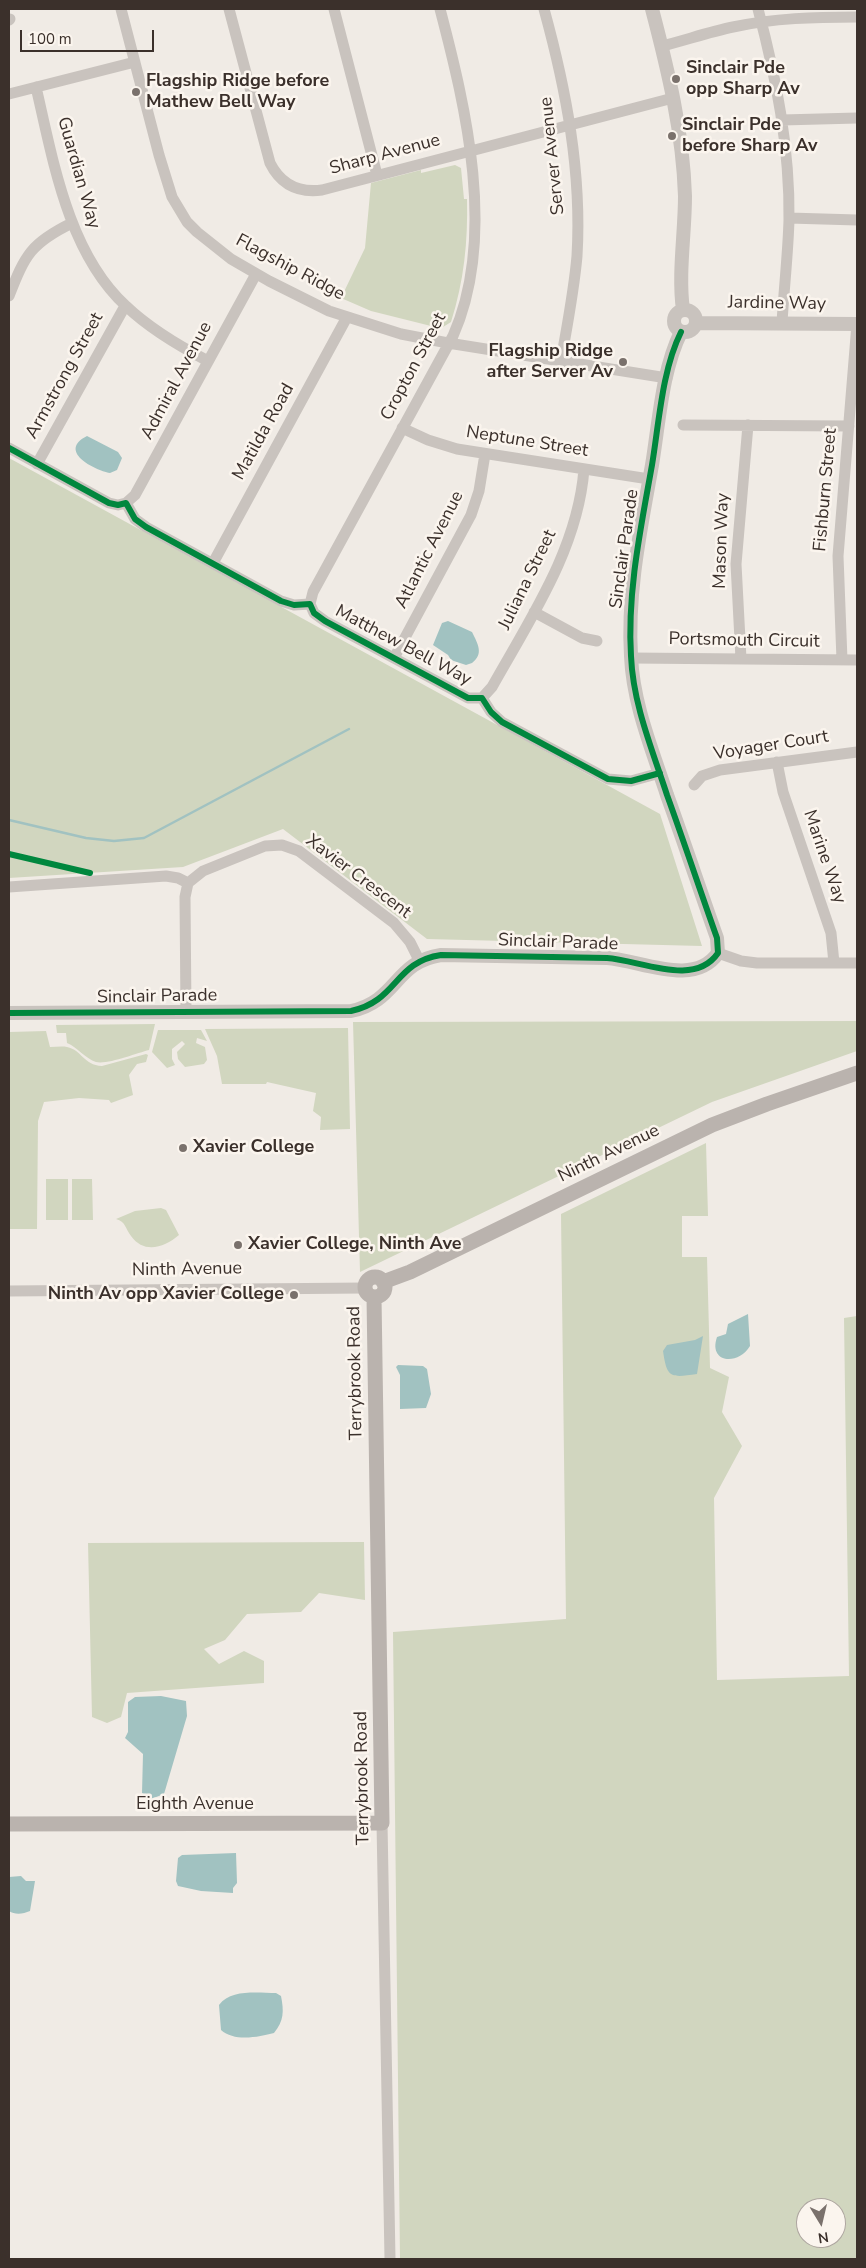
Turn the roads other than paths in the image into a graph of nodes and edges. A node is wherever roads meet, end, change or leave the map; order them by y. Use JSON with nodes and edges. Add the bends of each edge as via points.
{"nodes":[{"id":1,"x":123,"y":9,"type":"edge"},
{"id":2,"x":230,"y":9,"type":"edge"},
{"id":3,"x":334,"y":9,"type":"edge"},
{"id":4,"x":440,"y":9,"type":"edge"},
{"id":5,"x":544,"y":9,"type":"edge"},
{"id":6,"x":652,"y":9,"type":"edge"},
{"id":7,"x":758,"y":9,"type":"edge"},
{"id":8,"x":857,"y":18,"type":"edge"},
{"id":9,"x":762,"y":22,"type":"junction"},
{"id":10,"x":662,"y":46,"type":"junction"},
{"id":11,"x":135,"y":62,"type":"junction"},
{"id":12,"x":36,"y":87,"type":"junction"},
{"id":13,"x":9,"y":94,"type":"edge"},
{"id":14,"x":673,"y":98,"type":"junction"},
{"id":15,"x":857,"y":118,"type":"edge"},
{"id":16,"x":782,"y":120,"type":"junction"},
{"id":17,"x":570,"y":125,"type":"junction"},
{"id":18,"x":469,"y":151,"type":"junction"},
{"id":19,"x":377,"y":175,"type":"junction"},
{"id":20,"x":789,"y":218,"type":"junction"},
{"id":21,"x":857,"y":220,"type":"edge"},
{"id":22,"x":72,"y":223,"type":"junction"},
{"id":23,"x":256,"y":274,"type":"junction"},
{"id":24,"x":9,"y":296,"type":"edge"},
{"id":25,"x":125,"y":306,"type":"junction"},
{"id":26,"x":683,"y":310,"type":"junction"},
{"id":27,"x":346,"y":317,"type":"junction"},
{"id":28,"x":696,"y":323,"type":"junction"},
{"id":29,"x":782,"y":323,"type":"junction"},
{"id":30,"x":857,"y":324,"type":"edge"},
{"id":31,"x":680,"y":332,"type":"junction"},
{"id":32,"x":448,"y":343,"type":"junction"},
{"id":33,"x":561,"y":361,"type":"junction"},
{"id":34,"x":208,"y":362,"type":"junction"},
{"id":35,"x":667,"y":378,"type":"junction"},
{"id":36,"x":684,"y":425,"type":"dead end"},
{"id":37,"x":748,"y":425,"type":"junction"},
{"id":38,"x":849,"y":426,"type":"junction"},
{"id":39,"x":402,"y":428,"type":"junction"},
{"id":40,"x":9,"y":448,"type":"edge"},
{"id":41,"x":485,"y":454,"type":"junction"},
{"id":42,"x":37,"y":464,"type":"junction"},
{"id":43,"x":584,"y":469,"type":"junction"},
{"id":44,"x":649,"y":479,"type":"junction"},
{"id":45,"x":126,"y":503,"type":"junction"},
{"id":46,"x":212,"y":563,"type":"junction"},
{"id":47,"x":310,"y":604,"type":"junction"},
{"id":48,"x":534,"y":612,"type":"junction"},
{"id":49,"x":597,"y":641,"type":"dead end"},
{"id":50,"x":394,"y":658,"type":"junction"},
{"id":51,"x":631,"y":658,"type":"junction"},
{"id":52,"x":742,"y":659,"type":"junction"},
{"id":53,"x":842,"y":660,"type":"junction"},
{"id":54,"x":857,"y":660,"type":"edge"},
{"id":55,"x":482,"y":698,"type":"junction"},
{"id":56,"x":857,"y":752,"type":"edge"},
{"id":57,"x":777,"y":762,"type":"junction"},
{"id":58,"x":660,"y":773,"type":"junction"},
{"id":59,"x":694,"y":785,"type":"dead end"},
{"id":60,"x":188,"y":883,"type":"junction"},
{"id":61,"x":9,"y":887,"type":"edge"},
{"id":62,"x":718,"y":953,"type":"junction"},
{"id":63,"x":419,"y":960,"type":"junction"},
{"id":64,"x":834,"y":964,"type":"junction"},
{"id":65,"x":857,"y":964,"type":"edge"},
{"id":66,"x":186,"y":1012,"type":"junction"},
{"id":67,"x":9,"y":1014,"type":"edge"},
{"id":68,"x":857,"y":1073,"type":"edge"},
{"id":69,"x":9,"y":1291,"type":"edge"},
{"id":70,"x":370,"y":1292,"type":"junction"},
{"id":71,"x":382,"y":1823,"type":"junction"},
{"id":72,"x":9,"y":1824,"type":"edge"},
{"id":73,"x":390,"y":2259,"type":"edge"}],
"edges":[{"from":1,"to":11,"type":"street","name":"Flagship Ridge"},
{"from":2,"to":19,"type":"street","name":"Sharp Avenue","via":[[267,154],[281,179],[290,186],[311,191]]},
{"from":3,"to":19,"type":"street"},
{"from":4,"to":18,"type":"street","name":"Cropton Street","via":[[460,90]]},
{"from":5,"to":17,"type":"street","name":"Server Avenue"},
{"from":6,"to":10,"type":"street"},
{"from":7,"to":9,"type":"street"},
{"from":8,"to":9,"type":"street"},
{"from":9,"to":10,"type":"street"},
{"from":9,"to":16,"type":"street"},
{"from":10,"to":14,"type":"street"},
{"from":11,"to":12,"type":"street"},
{"from":11,"to":23,"type":"street","name":"Flagship Ridge","via":[[166,180],[179,209],[187,222],[209,243]]},
{"from":12,"to":13,"type":"street"},
{"from":12,"to":22,"type":"street","name":"Guardian Way"},
{"from":14,"to":17,"type":"street","name":"Sharp Avenue"},
{"from":14,"to":26,"type":"street","via":[[685,195]]},
{"from":15,"to":16,"type":"street"},
{"from":16,"to":20,"type":"street"},
{"from":17,"to":18,"type":"street","name":"Sharp Avenue"},
{"from":17,"to":33,"type":"street","name":"Server Avenue","via":[[578,232],[575,275]]},
{"from":18,"to":19,"type":"street","name":"Sharp Avenue"},
{"from":18,"to":32,"type":"street","name":"Cropton Street","via":[[474,197],[472,253],[465,302]]},
{"from":20,"to":21,"type":"street"},
{"from":20,"to":29,"type":"street"},
{"from":22,"to":24,"type":"street","via":[[33,247],[21,265]]},
{"from":22,"to":25,"type":"street","name":"Guardian Way","via":[[96,269]]},
{"from":23,"to":27,"type":"street","name":"Flagship Ridge"},
{"from":23,"to":34,"type":"street","name":"Admiral Avenue"},
{"from":25,"to":34,"type":"street","name":"Guardian Way","via":[[158,332]]},
{"from":25,"to":42,"type":"street","name":"Armstrong Street"},
{"from":26,"to":28,"type":"street","via":[[693,314]]},
{"from":26,"to":31,"type":"street","via":[[674,320]]},
{"from":27,"to":32,"type":"street","name":"Flagship Ridge","via":[[401,334]]},
{"from":27,"to":46,"type":"street","name":"Matilda Road"},
{"from":28,"to":29,"type":"street","name":"Jardine Way"},
{"from":28,"to":31,"type":"street","via":[[690,331]]},
{"from":29,"to":30,"type":"street","name":"Jardine Way"},
{"from":30,"to":38,"type":"street","name":"Fishburn Street"},
{"from":31,"to":35,"type":"street","name":"Sinclair Parade"},
{"from":32,"to":33,"type":"street","name":"Flagship Ridge"},
{"from":32,"to":39,"type":"street","name":"Cropton Street"},
{"from":33,"to":35,"type":"street","name":"Flagship Ridge"},
{"from":34,"to":45,"type":"street","name":"Admiral Avenue","via":[[136,495]]},
{"from":35,"to":44,"type":"street","name":"Sinclair Parade"},
{"from":36,"to":37,"type":"street"},
{"from":37,"to":38,"type":"street"},
{"from":37,"to":52,"type":"street","name":"Mason Way","via":[[736,564]]},
{"from":38,"to":53,"type":"street","name":"Fishburn Street","via":[[838,556]]},
{"from":39,"to":41,"type":"street","name":"Neptune Street","via":[[441,445]]},
{"from":39,"to":47,"type":"street","name":"Cropton Street","via":[[313,592]]},
{"from":40,"to":42,"type":"street"},
{"from":41,"to":43,"type":"street","name":"Neptune Street"},
{"from":41,"to":50,"type":"street","name":"Atlantic Avenue","via":[[471,515]]},
{"from":42,"to":45,"type":"street","via":[[109,503]]},
{"from":43,"to":44,"type":"street","name":"Neptune Street"},
{"from":43,"to":48,"type":"street","name":"Juliana Street","via":[[578,511],[566,550]]},
{"from":44,"to":51,"type":"street","name":"Sinclair Parade","via":[[630,617]]},
{"from":45,"to":46,"type":"street","name":"Matthew Bell Way","via":[[140,523]]},
{"from":46,"to":47,"type":"street","name":"Matthew Bell Way","via":[[281,601],[294,605]]},
{"from":47,"to":50,"type":"street","name":"Matthew Bell Way","via":[[314,613],[325,621]]},
{"from":48,"to":49,"type":"street","via":[[582,638]]},
{"from":48,"to":55,"type":"street","name":"Juliana Street","via":[[492,687]]},
{"from":50,"to":55,"type":"street","name":"Matthew Bell Way","via":[[468,698]]},
{"from":51,"to":52,"type":"street","name":"Portsmouth Circuit"},
{"from":51,"to":58,"type":"street","name":"Sinclair Parade","via":[[639,706]]},
{"from":52,"to":53,"type":"street","name":"Portsmouth Circuit"},
{"from":53,"to":54,"type":"street","name":"Portsmouth Circuit"},
{"from":55,"to":58,"type":"street","name":"Matthew Bell Way","via":[[502,722],[608,778],[631,780]]},
{"from":56,"to":57,"type":"street","name":"Voyager Court"},
{"from":57,"to":59,"type":"street","name":"Voyager Court","via":[[720,770],[702,776]]},
{"from":57,"to":64,"type":"street","name":"Marine Way","via":[[783,792],[831,933]]},
{"from":58,"to":62,"type":"street","name":"Sinclair Parade","via":[[717,938]]},
{"from":60,"to":61,"type":"street","via":[[166,876]]},
{"from":60,"to":63,"type":"street","name":"Xavier Crescent","via":[[202,871],[256,849],[274,845],[291,848],[394,923],[407,936]]},
{"from":60,"to":66,"type":"street","via":[[185,897]]},
{"from":62,"to":63,"type":"street","name":"Sinclair Parade","via":[[702,966],[675,971],[607,958],[441,955]]},
{"from":62,"to":64,"type":"street","via":[[750,963]]},
{"from":63,"to":66,"type":"street","name":"Sinclair Parade","via":[[379,1000],[362,1008]]},
{"from":64,"to":65,"type":"street"},
{"from":66,"to":67,"type":"street","name":"Sinclair Parade"},
{"from":68,"to":70,"type":"main road","name":"Ninth Avenue","via":[[725,1120],[410,1272],[384,1282],[372,1278],[367,1282]]},
{"from":69,"to":70,"type":"street","name":"Ninth Avenue"},
{"from":70,"to":71,"type":"main road","name":"Terrybrook Road"},
{"from":71,"to":72,"type":"main road","name":"Eighth Avenue"},
{"from":71,"to":73,"type":"street","name":"Terrybrook Road"}]}
